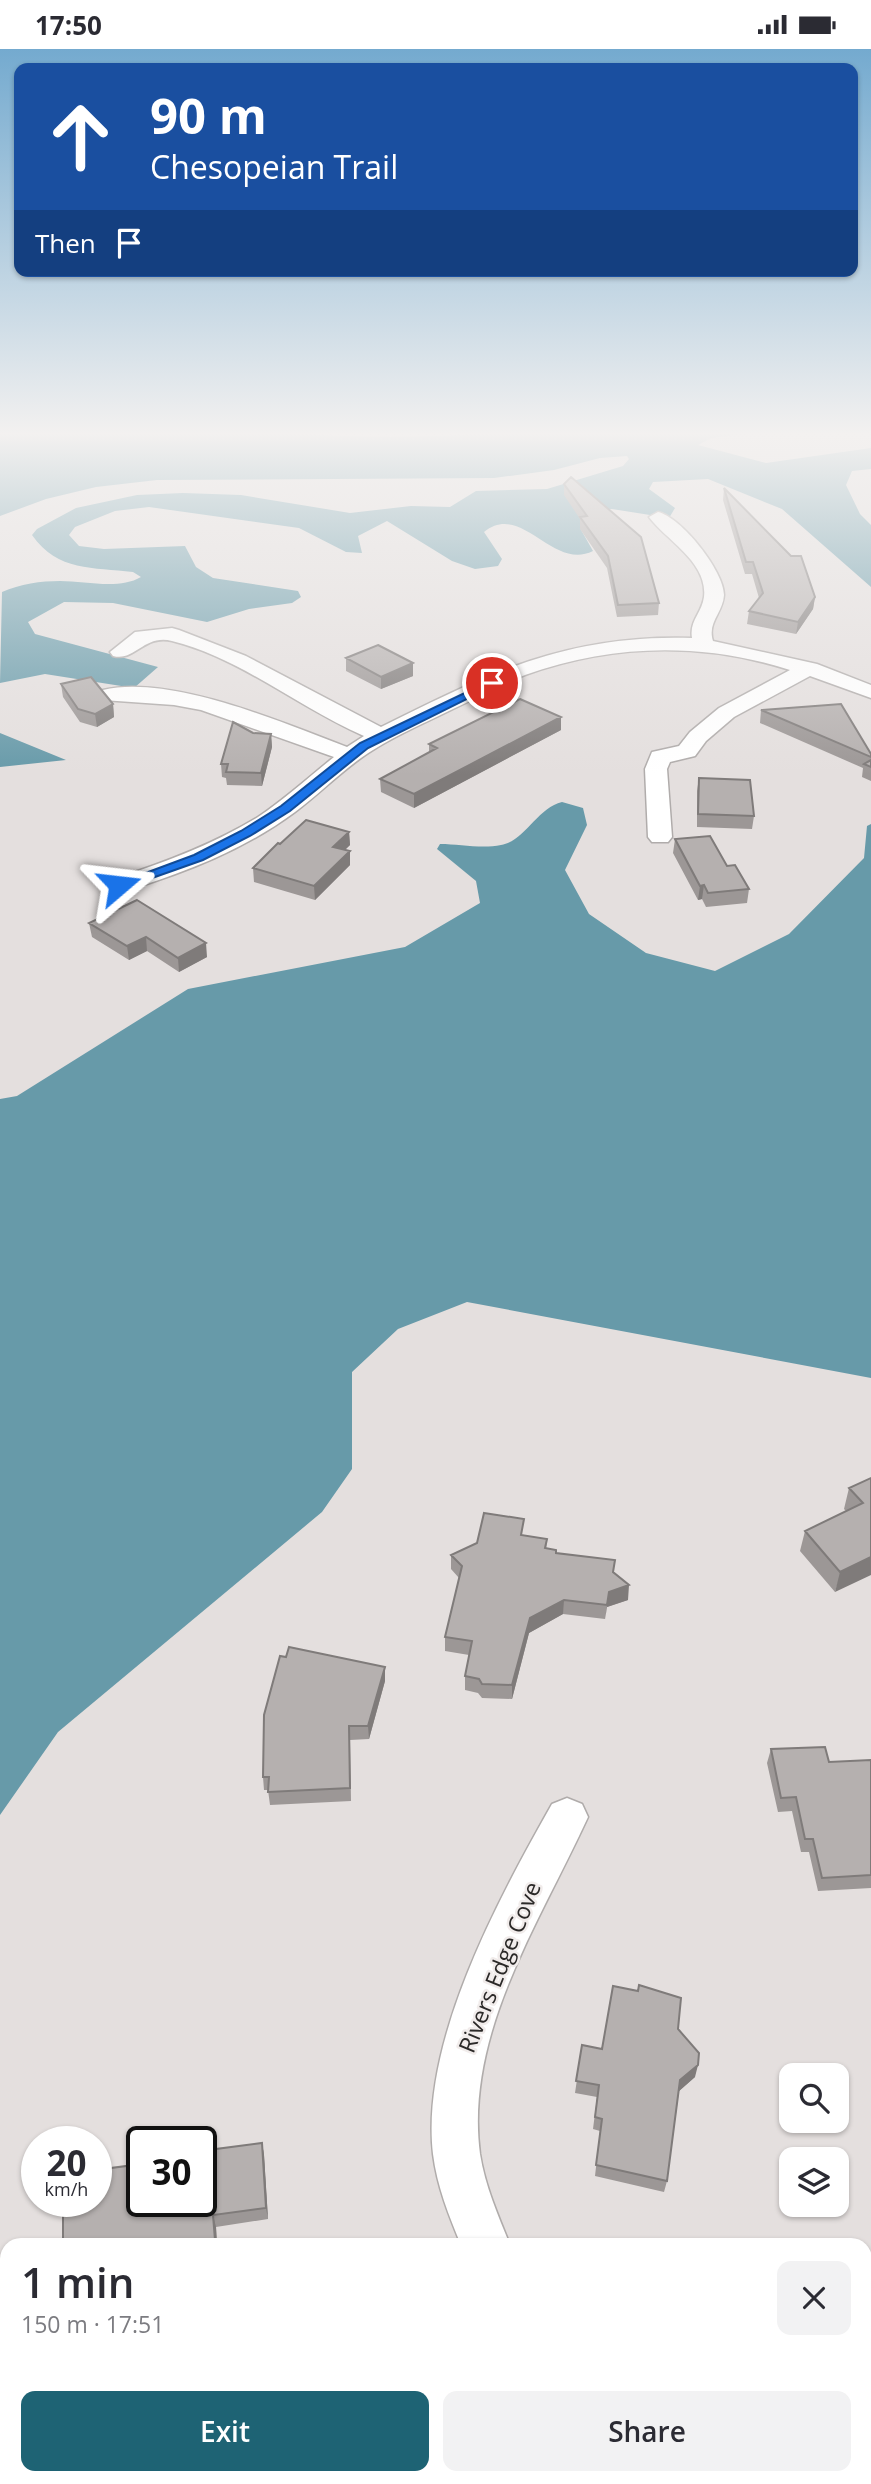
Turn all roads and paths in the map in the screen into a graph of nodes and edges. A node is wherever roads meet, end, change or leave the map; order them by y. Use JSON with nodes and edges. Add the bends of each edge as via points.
{"nodes":[{"id":1,"x":689,"y":548,"type":"edge"},
{"id":2,"x":704,"y":643,"type":"junction"},
{"id":3,"x":120,"y":652,"type":"dead end"},
{"id":4,"x":810,"y":668,"type":"junction"},
{"id":5,"x":871,"y":692,"type":"edge"},
{"id":6,"x":111,"y":695,"type":"dead end"},
{"id":7,"x":382,"y":736,"type":"junction"},
{"id":8,"x":351,"y":756,"type":"junction"},
{"id":9,"x":660,"y":837,"type":"dead end"},
{"id":10,"x":119,"y":885,"type":"dead end"},
{"id":11,"x":567,"y":1817,"type":"dead end"},
{"id":12,"x":483,"y":2238,"type":"edge"}],
"edges":[{"from":1,"to":2,"type":"street","via":[[715,595],[700,624]]},
{"from":2,"to":4,"type":"street"},
{"from":2,"to":7,"type":"street","via":[[649,643],[560,657],[516,671]]},
{"from":3,"to":7,"type":"street","via":[[142,636],[172,634],[239,660]]},
{"from":4,"to":5,"type":"street"},
{"from":4,"to":9,"type":"street","via":[[731,711],[699,733],[687,751],[660,757],[656,769]]},
{"from":6,"to":8,"type":"street","via":[[159,694],[202,702]]},
{"from":7,"to":8,"type":"street"},
{"from":8,"to":10,"type":"street","via":[[246,834]]},
{"from":11,"to":12,"type":"street","name":"Rivers Edge Cove","via":[[500,1950],[461,2061],[456,2149],[468,2206]]}]}
